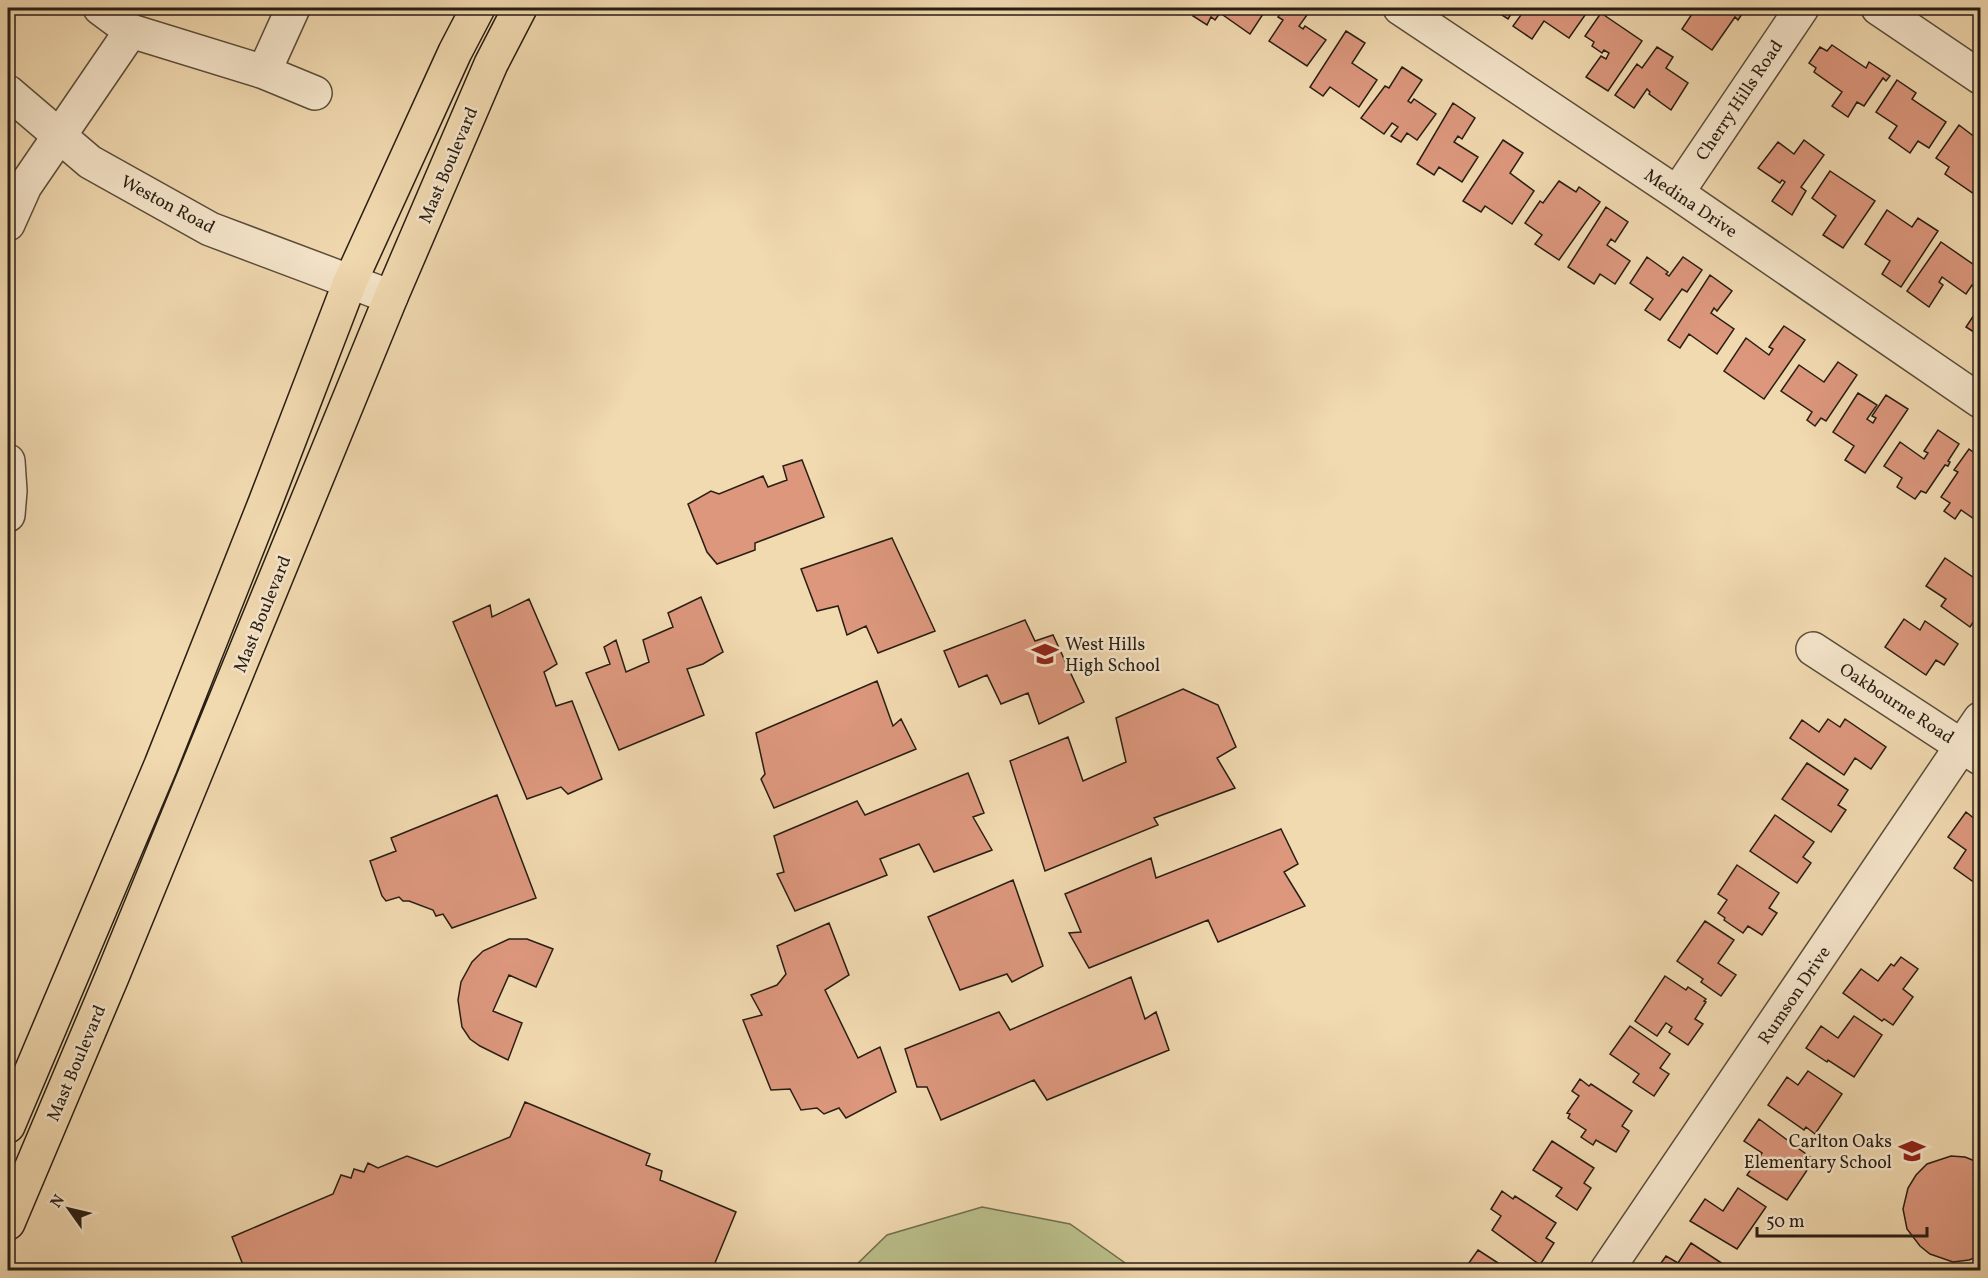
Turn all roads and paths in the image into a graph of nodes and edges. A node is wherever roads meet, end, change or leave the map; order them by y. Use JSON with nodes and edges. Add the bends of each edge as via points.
{"nodes":[{"id":1,"x":100,"y":8,"type":"edge"},
{"id":2,"x":293,"y":8,"type":"edge"},
{"id":3,"x":478,"y":8,"type":"edge"},
{"id":4,"x":520,"y":8,"type":"edge"},
{"id":5,"x":1400,"y":8,"type":"edge"},
{"id":6,"x":1802,"y":8,"type":"edge"},
{"id":7,"x":1878,"y":8,"type":"edge"},
{"id":8,"x":131,"y":31,"type":"junction"},
{"id":9,"x":264,"y":72,"type":"junction"},
{"id":10,"x":1980,"y":77,"type":"edge"},
{"id":11,"x":8,"y":92,"type":"edge"},
{"id":12,"x":315,"y":93,"type":"dead end"},
{"id":13,"x":60,"y":137,"type":"junction"},
{"id":14,"x":1677,"y":193,"type":"junction"},
{"id":15,"x":8,"y":224,"type":"edge"},
{"id":16,"x":350,"y":282,"type":"junction"},
{"id":17,"x":392,"y":297,"type":"junction"},
{"id":18,"x":1980,"y":401,"type":"edge"},
{"id":19,"x":8,"y":461,"type":"edge"},
{"id":20,"x":8,"y":515,"type":"edge"},
{"id":21,"x":1813,"y":649,"type":"dead end"},
{"id":22,"x":1975,"y":741,"type":"edge"},
{"id":23,"x":161,"y":765,"type":"junction"},
{"id":24,"x":112,"y":978,"type":"junction"},
{"id":25,"x":8,"y":1126,"type":"edge"},
{"id":26,"x":8,"y":1223,"type":"edge"},
{"id":27,"x":1607,"y":1270,"type":"edge"}],
"edges":[{"from":1,"to":8,"type":"street"},
{"from":2,"to":9,"type":"street"},
{"from":3,"to":16,"type":"main road","name":"Mast Boulevard","via":[[454,52]]},
{"from":4,"to":17,"type":"main road","name":"Mast Boulevard","via":[[491,64]]},
{"from":5,"to":14,"type":"street","name":"Medina Drive"},
{"from":6,"to":14,"type":"street","name":"Cherry Hills Road"},
{"from":7,"to":10,"type":"street"},
{"from":8,"to":9,"type":"street"},
{"from":8,"to":13,"type":"street"},
{"from":9,"to":12,"type":"street"},
{"from":11,"to":13,"type":"street","name":"Weston Road"},
{"from":13,"to":15,"type":"street","via":[[25,186]]},
{"from":13,"to":16,"type":"street","name":"Weston Road","via":[[90,162],[210,229]]},
{"from":14,"to":18,"type":"street","name":"Medina Drive"},
{"from":16,"to":17,"type":"street","name":"Weston Road"},
{"from":16,"to":23,"type":"main road","name":"Mast Boulevard"},
{"from":17,"to":24,"type":"main road","name":"Mast Boulevard"},
{"from":19,"to":20,"type":"street"},
{"from":21,"to":22,"type":"street","name":"Oakbourne Road"},
{"from":22,"to":27,"type":"street","name":"Rumson Drive"},
{"from":23,"to":24,"type":"main road","via":[[157,807],[110,933]]},
{"from":23,"to":25,"type":"main road","name":"Mast Boulevard"},
{"from":24,"to":26,"type":"main road","name":"Mast Boulevard"}]}
